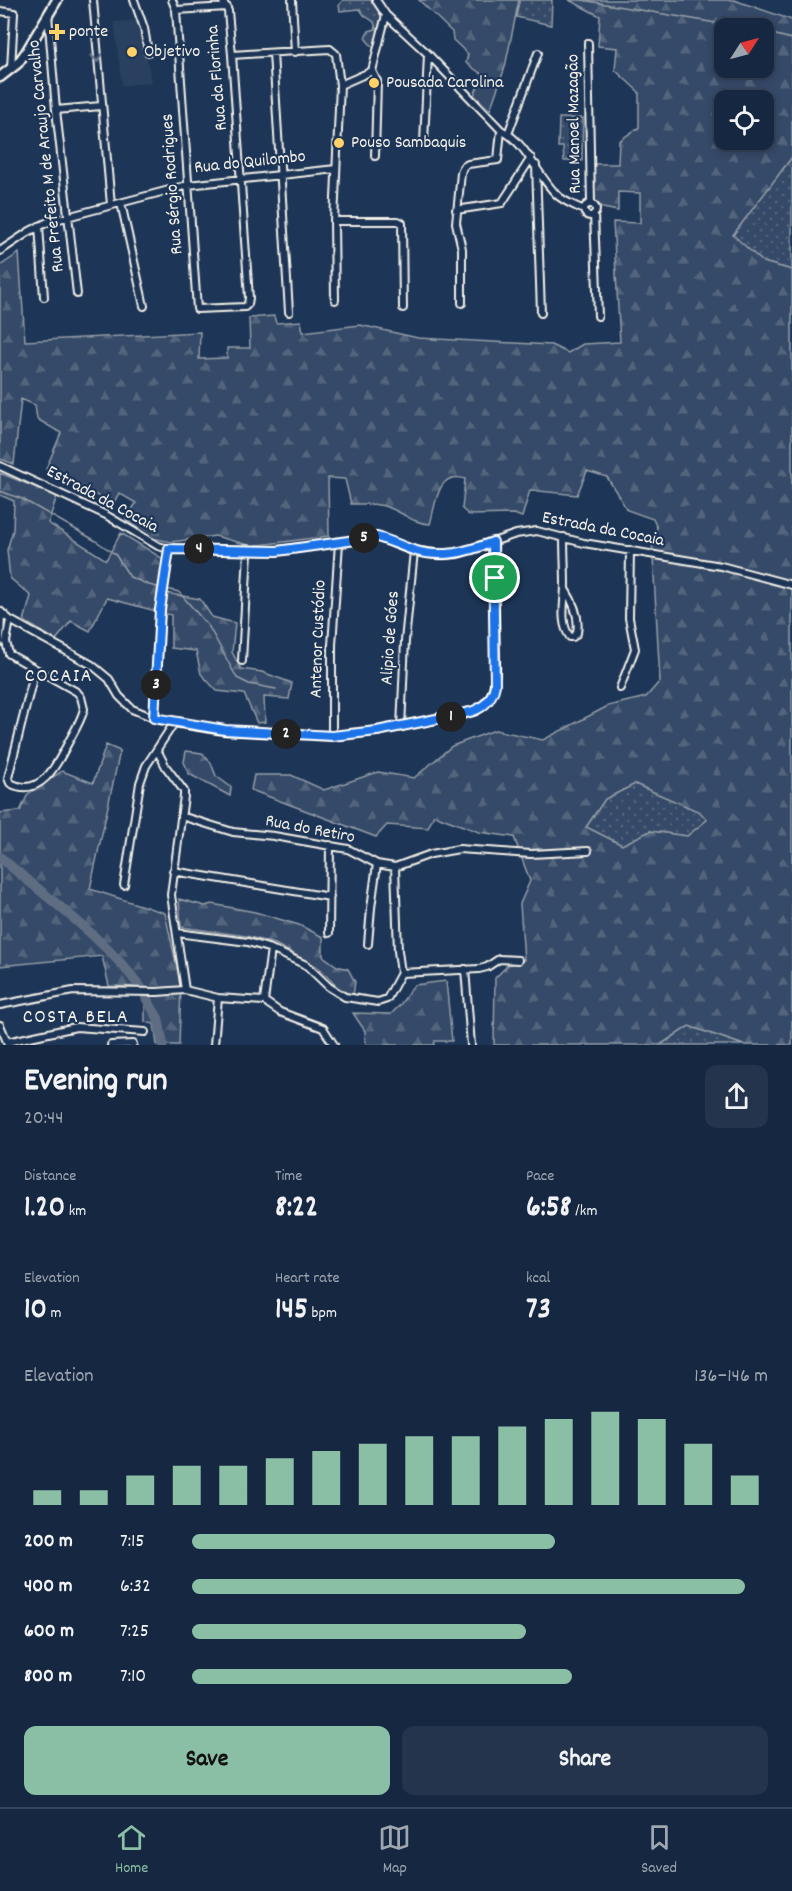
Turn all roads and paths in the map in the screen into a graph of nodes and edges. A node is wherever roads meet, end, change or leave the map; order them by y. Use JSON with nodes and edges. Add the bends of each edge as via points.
{"nodes":[{"id":1,"x":57,"y":0,"type":"edge"},
{"id":2,"x":93,"y":0,"type":"edge"},
{"id":3,"x":134,"y":0,"type":"edge"},
{"id":4,"x":172,"y":0,"type":"edge"},
{"id":5,"x":210,"y":0,"type":"edge"},
{"id":6,"x":222,"y":0,"type":"edge"},
{"id":7,"x":292,"y":0,"type":"edge"},
{"id":8,"x":376,"y":0,"type":"edge"},
{"id":9,"x":227,"y":7,"type":"junction"},
{"id":10,"x":211,"y":8,"type":"junction"},
{"id":11,"x":0,"y":10,"type":"edge"},
{"id":12,"x":176,"y":10,"type":"junction"},
{"id":13,"x":48,"y":14,"type":"junction"},
{"id":14,"x":386,"y":15,"type":"junction"},
{"id":15,"x":588,"y":43,"type":"dead end"},
{"id":16,"x":148,"y":52,"type":"dead end"},
{"id":17,"x":295,"y":52,"type":"junction"},
{"id":18,"x":538,"y":52,"type":"dead end"},
{"id":19,"x":273,"y":53,"type":"junction"},
{"id":20,"x":428,"y":54,"type":"junction"},
{"id":21,"x":232,"y":55,"type":"junction"},
{"id":22,"x":11,"y":69,"type":"junction"},
{"id":23,"x":372,"y":71,"type":"junction"},
{"id":24,"x":0,"y":77,"type":"edge"},
{"id":25,"x":340,"y":85,"type":"junction"},
{"id":26,"x":101,"y":106,"type":"junction"},
{"id":27,"x":56,"y":110,"type":"junction"},
{"id":28,"x":504,"y":132,"type":"junction"},
{"id":29,"x":424,"y":143,"type":"dead end"},
{"id":30,"x":375,"y":156,"type":"dead end"},
{"id":31,"x":531,"y":158,"type":"junction"},
{"id":32,"x":536,"y":165,"type":"junction"},
{"id":33,"x":336,"y":169,"type":"junction"},
{"id":34,"x":279,"y":175,"type":"junction"},
{"id":35,"x":241,"y":180,"type":"junction"},
{"id":36,"x":188,"y":185,"type":"junction"},
{"id":37,"x":121,"y":203,"type":"junction"},
{"id":38,"x":591,"y":204,"type":"junction"},
{"id":39,"x":111,"y":205,"type":"junction"},
{"id":40,"x":456,"y":210,"type":"junction"},
{"id":41,"x":584,"y":210,"type":"junction"},
{"id":42,"x":594,"y":214,"type":"junction"},
{"id":43,"x":68,"y":215,"type":"junction"},
{"id":44,"x":334,"y":221,"type":"junction"},
{"id":45,"x":39,"y":226,"type":"junction"},
{"id":46,"x":0,"y":251,"type":"edge"},
{"id":47,"x":77,"y":294,"type":"dead end"},
{"id":48,"x":44,"y":297,"type":"dead end"},
{"id":49,"x":249,"y":298,"type":"joint"},
{"id":50,"x":335,"y":300,"type":"dead end"},
{"id":51,"x":462,"y":303,"type":"dead end"},
{"id":52,"x":144,"y":306,"type":"dead end"},
{"id":53,"x":403,"y":308,"type":"dead end"},
{"id":54,"x":289,"y":312,"type":"dead end"},
{"id":55,"x":541,"y":313,"type":"dead end"},
{"id":56,"x":598,"y":316,"type":"dead end"},
{"id":57,"x":0,"y":466,"type":"edge"},
{"id":58,"x":564,"y":537,"type":"junction"},
{"id":59,"x":493,"y":542,"type":"junction"},
{"id":60,"x":339,"y":543,"type":"junction"},
{"id":61,"x":169,"y":549,"type":"junction"},
{"id":62,"x":630,"y":550,"type":"junction"},
{"id":63,"x":414,"y":551,"type":"junction"},
{"id":64,"x":248,"y":552,"type":"junction"},
{"id":65,"x":792,"y":585,"type":"edge"},
{"id":66,"x":565,"y":589,"type":"junction"},
{"id":67,"x":1,"y":612,"type":"edge"},
{"id":68,"x":10,"y":620,"type":"junction"},
{"id":69,"x":0,"y":642,"type":"edge"},
{"id":70,"x":242,"y":661,"type":"dead end"},
{"id":71,"x":35,"y":670,"type":"junction"},
{"id":72,"x":620,"y":688,"type":"dead end"},
{"id":73,"x":154,"y":718,"type":"junction"},
{"id":74,"x":174,"y":723,"type":"junction"},
{"id":75,"x":401,"y":727,"type":"junction"},
{"id":76,"x":332,"y":736,"type":"junction"},
{"id":77,"x":157,"y":750,"type":"junction"},
{"id":78,"x":181,"y":816,"type":"junction"},
{"id":79,"x":330,"y":845,"type":"junction"},
{"id":80,"x":588,"y":851,"type":"dead end"},
{"id":81,"x":377,"y":864,"type":"junction"},
{"id":82,"x":396,"y":867,"type":"junction"},
{"id":83,"x":173,"y":871,"type":"junction"},
{"id":84,"x":124,"y":885,"type":"dead end"},
{"id":85,"x":330,"y":897,"type":"junction"},
{"id":86,"x":177,"y":933,"type":"junction"},
{"id":87,"x":329,"y":933,"type":"dead end"},
{"id":88,"x":368,"y":944,"type":"dead end"},
{"id":89,"x":271,"y":949,"type":"junction"},
{"id":90,"x":518,"y":960,"type":"dead end"},
{"id":91,"x":465,"y":969,"type":"junction"},
{"id":92,"x":401,"y":973,"type":"junction"},
{"id":93,"x":185,"y":990,"type":"junction"},
{"id":94,"x":218,"y":998,"type":"junction"},
{"id":95,"x":264,"y":1001,"type":"junction"},
{"id":96,"x":0,"y":1005,"type":"edge"},
{"id":97,"x":0,"y":1025,"type":"edge"},
{"id":98,"x":145,"y":1032,"type":"dead end"},
{"id":99,"x":8,"y":1044,"type":"edge"},
{"id":100,"x":134,"y":1044,"type":"edge"},
{"id":101,"x":111,"y":1045,"type":"edge"},
{"id":102,"x":214,"y":1045,"type":"edge"},
{"id":103,"x":334,"y":1045,"type":"edge"},
{"id":104,"x":471,"y":1045,"type":"edge"}],
"edges":[{"from":1,"to":13,"type":"main road"},
{"from":2,"to":26,"type":"street","one_way":true},
{"from":3,"to":16,"type":"street"},
{"from":4,"to":12,"type":"street","name":"Rua Sérgio Rodrigues"},
{"from":5,"to":10,"type":"street"},
{"from":6,"to":9,"type":"street","name":"Rua da Florinha"},
{"from":7,"to":17,"type":"street"},
{"from":8,"to":14,"type":"street"},
{"from":9,"to":10,"type":"street"},
{"from":9,"to":21,"type":"street","name":"Rua da Florinha"},
{"from":10,"to":12,"type":"street"},
{"from":11,"to":22,"type":"street","via":[[14,13]]},
{"from":12,"to":36,"type":"street","name":"Rua Sérgio Rodrigues"},
{"from":13,"to":22,"type":"main road"},
{"from":13,"to":27,"type":"street","name":"Rua Prefeito M de Araujo Carvalho"},
{"from":14,"to":20,"type":"street"},
{"from":14,"to":23,"type":"street"},
{"from":15,"to":38,"type":"street","name":"Rua Manoel Mazagão"},
{"from":17,"to":19,"type":"street"},
{"from":17,"to":25,"type":"street","via":[[330,50],[336,54]]},
{"from":18,"to":28,"type":"street"},
{"from":19,"to":21,"type":"street"},
{"from":19,"to":34,"type":"street"},
{"from":20,"to":28,"type":"street"},
{"from":20,"to":29,"type":"street"},
{"from":21,"to":35,"type":"street","name":"Rua da Florinha"},
{"from":22,"to":24,"type":"main road"},
{"from":23,"to":25,"type":"street"},
{"from":23,"to":30,"type":"street","via":[[377,81]]},
{"from":25,"to":33,"type":"street"},
{"from":26,"to":27,"type":"street"},
{"from":26,"to":39,"type":"street"},
{"from":27,"to":43,"type":"street","name":"Rua Prefeito M de Araujo Carvalho"},
{"from":28,"to":31,"type":"street"},
{"from":28,"to":40,"type":"street","via":[[498,160],[468,164],[462,169]]},
{"from":31,"to":32,"type":"street"},
{"from":31,"to":40,"type":"street","via":[[505,201]]},
{"from":32,"to":41,"type":"street","via":[[556,195]]},
{"from":32,"to":55,"type":"street"},
{"from":33,"to":34,"type":"street","name":"Rua do Quilombo"},
{"from":33,"to":44,"type":"street"},
{"from":34,"to":35,"type":"street","name":"Rua do Quilombo"},
{"from":34,"to":54,"type":"street"},
{"from":35,"to":36,"type":"street","name":"Rua do Quilombo"},
{"from":35,"to":49,"type":"street","name":"Rua da Florinha"},
{"from":36,"to":37,"type":"street","name":"Rua do Quilombo"},
{"from":36,"to":49,"type":"street","name":"Rua Sérgio Rodrigues","via":[[198,309],[245,307]]},
{"from":37,"to":39,"type":"street","name":"Rua do Quilombo"},
{"from":37,"to":52,"type":"street"},
{"from":38,"to":41,"type":"street"},
{"from":38,"to":42,"type":"street","via":[[596,209]]},
{"from":39,"to":43,"type":"street","name":"Rua do Quilombo"},
{"from":40,"to":51,"type":"street","via":[[462,249]]},
{"from":41,"to":42,"type":"street","via":[[588,215]]},
{"from":42,"to":56,"type":"street"},
{"from":43,"to":45,"type":"street","name":"Rua do Quilombo"},
{"from":43,"to":47,"type":"street","name":"Rua Prefeito M de Araujo Carvalho"},
{"from":44,"to":50,"type":"street"},
{"from":44,"to":53,"type":"street","via":[[401,222]]},
{"from":45,"to":46,"type":"street","name":"Rua do Quilombo"},
{"from":45,"to":48,"type":"street"},
{"from":57,"to":61,"type":"street","name":"Estrada da Cocaia"},
{"from":58,"to":59,"type":"street","name":"Estrada da Cocaia","via":[[528,531]]},
{"from":58,"to":62,"type":"street","name":"Estrada da Cocaia"},
{"from":58,"to":66,"type":"street"},
{"from":59,"to":63,"type":"street","name":"Estrada da Cocaia","via":[[457,554]]},
{"from":59,"to":75,"type":"street","via":[[494,691],[475,711]]},
{"from":60,"to":63,"type":"street","name":"Estrada da Cocaia","via":[[377,537]]},
{"from":60,"to":64,"type":"street","name":"Estrada da Cocaia"},
{"from":60,"to":76,"type":"street","name":"Antenor Custódio","via":[[332,645]]},
{"from":61,"to":64,"type":"street","name":"Estrada da Cocaia"},
{"from":61,"to":73,"type":"street","via":[[160,610]]},
{"from":62,"to":65,"type":"street","name":"Estrada da Cocaia","via":[[721,566]]},
{"from":62,"to":72,"type":"street","via":[[629,618],[635,649]]},
{"from":63,"to":75,"type":"street","name":"Alipio de Góes"},
{"from":64,"to":70,"type":"street"},
{"from":66,"to":66,"type":"street","via":[[565,628],[573,637],[578,617]]},
{"from":67,"to":68,"type":"street"},
{"from":67,"to":69,"type":"street"},
{"from":68,"to":71,"type":"street","via":[[6,642],[9,654]]},
{"from":68,"to":73,"type":"street","via":[[92,665],[132,709]]},
{"from":71,"to":71,"type":"street","via":[[77,692],[84,709],[51,774],[35,785],[16,786],[8,777]]},
{"from":73,"to":74,"type":"street"},
{"from":74,"to":76,"type":"street"},
{"from":74,"to":77,"type":"street"},
{"from":75,"to":76,"type":"street"},
{"from":77,"to":78,"type":"street","via":[[184,791]]},
{"from":77,"to":84,"type":"street","via":[[141,783]]},
{"from":78,"to":79,"type":"street","name":"Rua do Retiro","via":[[233,832]]},
{"from":78,"to":83,"type":"street"},
{"from":79,"to":81,"type":"street","name":"Rua do Retiro","via":[[348,849]]},
{"from":79,"to":85,"type":"street"},
{"from":80,"to":82,"type":"street","name":"Rua do Retiro","via":[[531,854],[459,849]]},
{"from":81,"to":82,"type":"street","name":"Rua do Retiro"},
{"from":81,"to":88,"type":"street"},
{"from":82,"to":92,"type":"street"},
{"from":83,"to":85,"type":"street"},
{"from":83,"to":86,"type":"street","via":[[171,896]]},
{"from":85,"to":87,"type":"street"},
{"from":86,"to":89,"type":"street","via":[[248,942]]},
{"from":86,"to":93,"type":"street"},
{"from":89,"to":92,"type":"street","via":[[306,964],[337,993],[354,999],[383,1001]]},
{"from":89,"to":95,"type":"street"},
{"from":90,"to":91,"type":"street","via":[[499,958],[483,968]]},
{"from":91,"to":92,"type":"street"},
{"from":91,"to":104,"type":"street"},
{"from":93,"to":94,"type":"street"},
{"from":93,"to":96,"type":"street","via":[[73,991]]},
{"from":94,"to":95,"type":"street"},
{"from":94,"to":102,"type":"street"},
{"from":95,"to":103,"type":"street","via":[[280,1012],[323,1028]]},
{"from":97,"to":99,"type":"street"},
{"from":98,"to":99,"type":"street","via":[[76,1027]]},
{"from":100,"to":101,"type":"street"}]}
